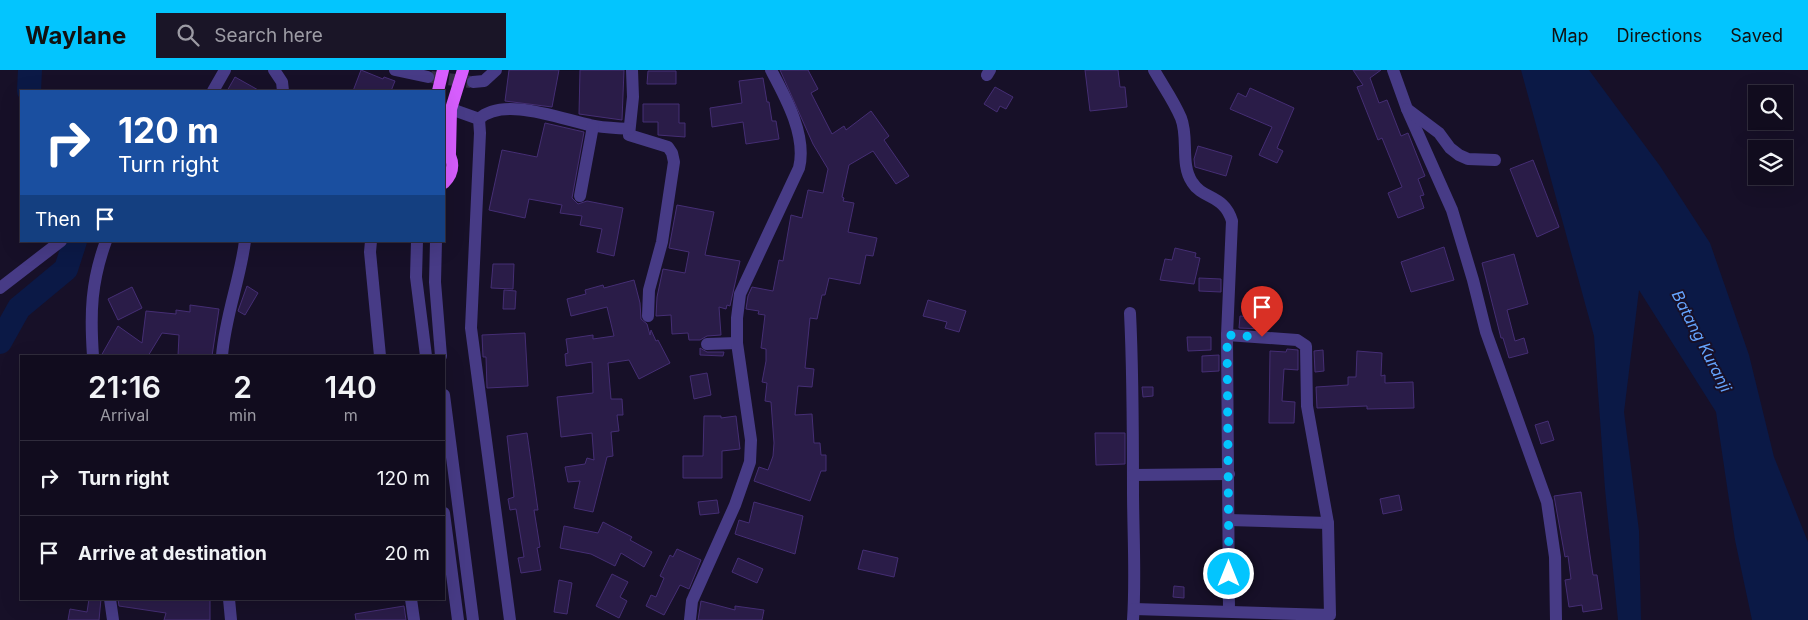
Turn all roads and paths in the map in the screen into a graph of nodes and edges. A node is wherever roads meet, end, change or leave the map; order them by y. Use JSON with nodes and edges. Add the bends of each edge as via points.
{"nodes":[{"id":1,"x":225,"y":70,"type":"edge"},
{"id":2,"x":274,"y":70,"type":"edge"},
{"id":3,"x":395,"y":70,"type":"edge"},
{"id":4,"x":443,"y":70,"type":"edge"},
{"id":5,"x":463,"y":70,"type":"edge"},
{"id":6,"x":496,"y":70,"type":"edge"},
{"id":7,"x":632,"y":70,"type":"edge"},
{"id":8,"x":771,"y":70,"type":"edge"},
{"id":9,"x":1154,"y":70,"type":"edge"},
{"id":10,"x":1393,"y":70,"type":"edge"},
{"id":11,"x":428,"y":77,"type":"tunnel mouth"},
{"id":12,"x":474,"y":82,"type":"tunnel mouth"},
{"id":13,"x":214,"y":90,"type":"edge"},
{"id":14,"x":283,"y":90,"type":"edge"},
{"id":15,"x":438,"y":90,"type":"edge"},
{"id":16,"x":451,"y":109,"type":"junction"},
{"id":17,"x":1407,"y":109,"type":"junction"},
{"id":18,"x":479,"y":119,"type":"junction"},
{"id":19,"x":593,"y":126,"type":"junction"},
{"id":20,"x":629,"y":129,"type":"junction"},
{"id":21,"x":447,"y":150,"type":"edge"},
{"id":22,"x":1495,"y":160,"type":"dead end"},
{"id":23,"x":445,"y":181,"type":"edge"},
{"id":24,"x":580,"y":196,"type":"dead end"},
{"id":25,"x":59,"y":242,"type":"edge"},
{"id":26,"x":106,"y":242,"type":"edge"},
{"id":27,"x":245,"y":242,"type":"edge"},
{"id":28,"x":371,"y":242,"type":"edge"},
{"id":29,"x":416,"y":242,"type":"edge"},
{"id":30,"x":436,"y":242,"type":"edge"},
{"id":31,"x":0,"y":288,"type":"edge"},
{"id":32,"x":1130,"y":313,"type":"dead end"},
{"id":33,"x":648,"y":316,"type":"dead end"},
{"id":34,"x":1227,"y":335,"type":"junction"},
{"id":35,"x":737,"y":343,"type":"junction"},
{"id":36,"x":707,"y":344,"type":"dead end"},
{"id":37,"x":92,"y":355,"type":"edge"},
{"id":38,"x":222,"y":355,"type":"edge"},
{"id":39,"x":380,"y":355,"type":"edge"},
{"id":40,"x":426,"y":355,"type":"edge"},
{"id":41,"x":441,"y":355,"type":"edge"},
{"id":42,"x":445,"y":403,"type":"edge"},
{"id":43,"x":1229,"y":474,"type":"junction"},
{"id":44,"x":1133,"y":475,"type":"junction"},
{"id":45,"x":1230,"y":520,"type":"junction"},
{"id":46,"x":445,"y":521,"type":"edge"},
{"id":47,"x":1328,"y":524,"type":"junction"},
{"id":48,"x":110,"y":600,"type":"edge"},
{"id":49,"x":229,"y":600,"type":"edge"},
{"id":50,"x":411,"y":600,"type":"edge"},
{"id":51,"x":1229,"y":611,"type":"junction"},
{"id":52,"x":1134,"y":614,"type":"edge"},
{"id":53,"x":113,"y":620,"type":"edge"},
{"id":54,"x":231,"y":620,"type":"edge"},
{"id":55,"x":414,"y":620,"type":"edge"},
{"id":56,"x":458,"y":620,"type":"edge"},
{"id":57,"x":473,"y":620,"type":"edge"},
{"id":58,"x":510,"y":620,"type":"edge"},
{"id":59,"x":690,"y":620,"type":"edge"},
{"id":60,"x":1556,"y":620,"type":"edge"}],
"edges":[{"from":1,"to":13,"type":"street"},
{"from":2,"to":14,"type":"street"},
{"from":3,"to":11,"type":"street"},
{"from":4,"to":15,"type":"main road"},
{"from":5,"to":16,"type":"main road"},
{"from":6,"to":12,"type":"street","via":[[484,81]]},
{"from":7,"to":20,"type":"street"},
{"from":8,"to":35,"type":"street","via":[[799,133],[802,156],[740,294]]},
{"from":9,"to":34,"type":"street","via":[[1181,118],[1187,171],[1192,182],[1230,212]]},
{"from":10,"to":17,"type":"street"},
{"from":16,"to":18,"type":"street"},
{"from":16,"to":21,"type":"main road"},
{"from":17,"to":22,"type":"street","via":[[1439,132],[1459,155],[1468,159]]},
{"from":17,"to":60,"type":"street","via":[[1452,210],[1486,332],[1547,502],[1555,557]]},
{"from":18,"to":19,"type":"street","via":[[497,109],[516,110]]},
{"from":18,"to":58,"type":"street","via":[[471,328]]},
{"from":19,"to":20,"type":"street"},
{"from":19,"to":24,"type":"street"},
{"from":20,"to":33,"type":"street","via":[[630,135],[636,139],[668,147],[674,162],[662,242],[649,290]]},
{"from":21,"to":23,"type":"main road","via":[[452,170]]},
{"from":25,"to":31,"type":"street"},
{"from":26,"to":37,"type":"street","via":[[90,310]]},
{"from":27,"to":38,"type":"street","via":[[241,271],[224,332]]},
{"from":28,"to":39,"type":"street"},
{"from":29,"to":40,"type":"street","via":[[416,277]]},
{"from":30,"to":41,"type":"street","via":[[435,282]]},
{"from":32,"to":44,"type":"street"},
{"from":34,"to":43,"type":"street"},
{"from":34,"to":47,"type":"street","via":[[1297,340],[1306,346],[1307,406]]},
{"from":35,"to":36,"type":"street"},
{"from":35,"to":59,"type":"street","via":[[751,440],[750,462],[735,505],[692,601]]},
{"from":42,"to":57,"type":"street"},
{"from":43,"to":44,"type":"street"},
{"from":43,"to":45,"type":"street"},
{"from":44,"to":52,"type":"street"},
{"from":45,"to":47,"type":"street"},
{"from":45,"to":51,"type":"street"},
{"from":46,"to":56,"type":"street"},
{"from":47,"to":51,"type":"street","via":[[1330,615]]},
{"from":48,"to":53,"type":"street"},
{"from":49,"to":54,"type":"street"},
{"from":50,"to":55,"type":"street"},
{"from":51,"to":52,"type":"street"}]}
